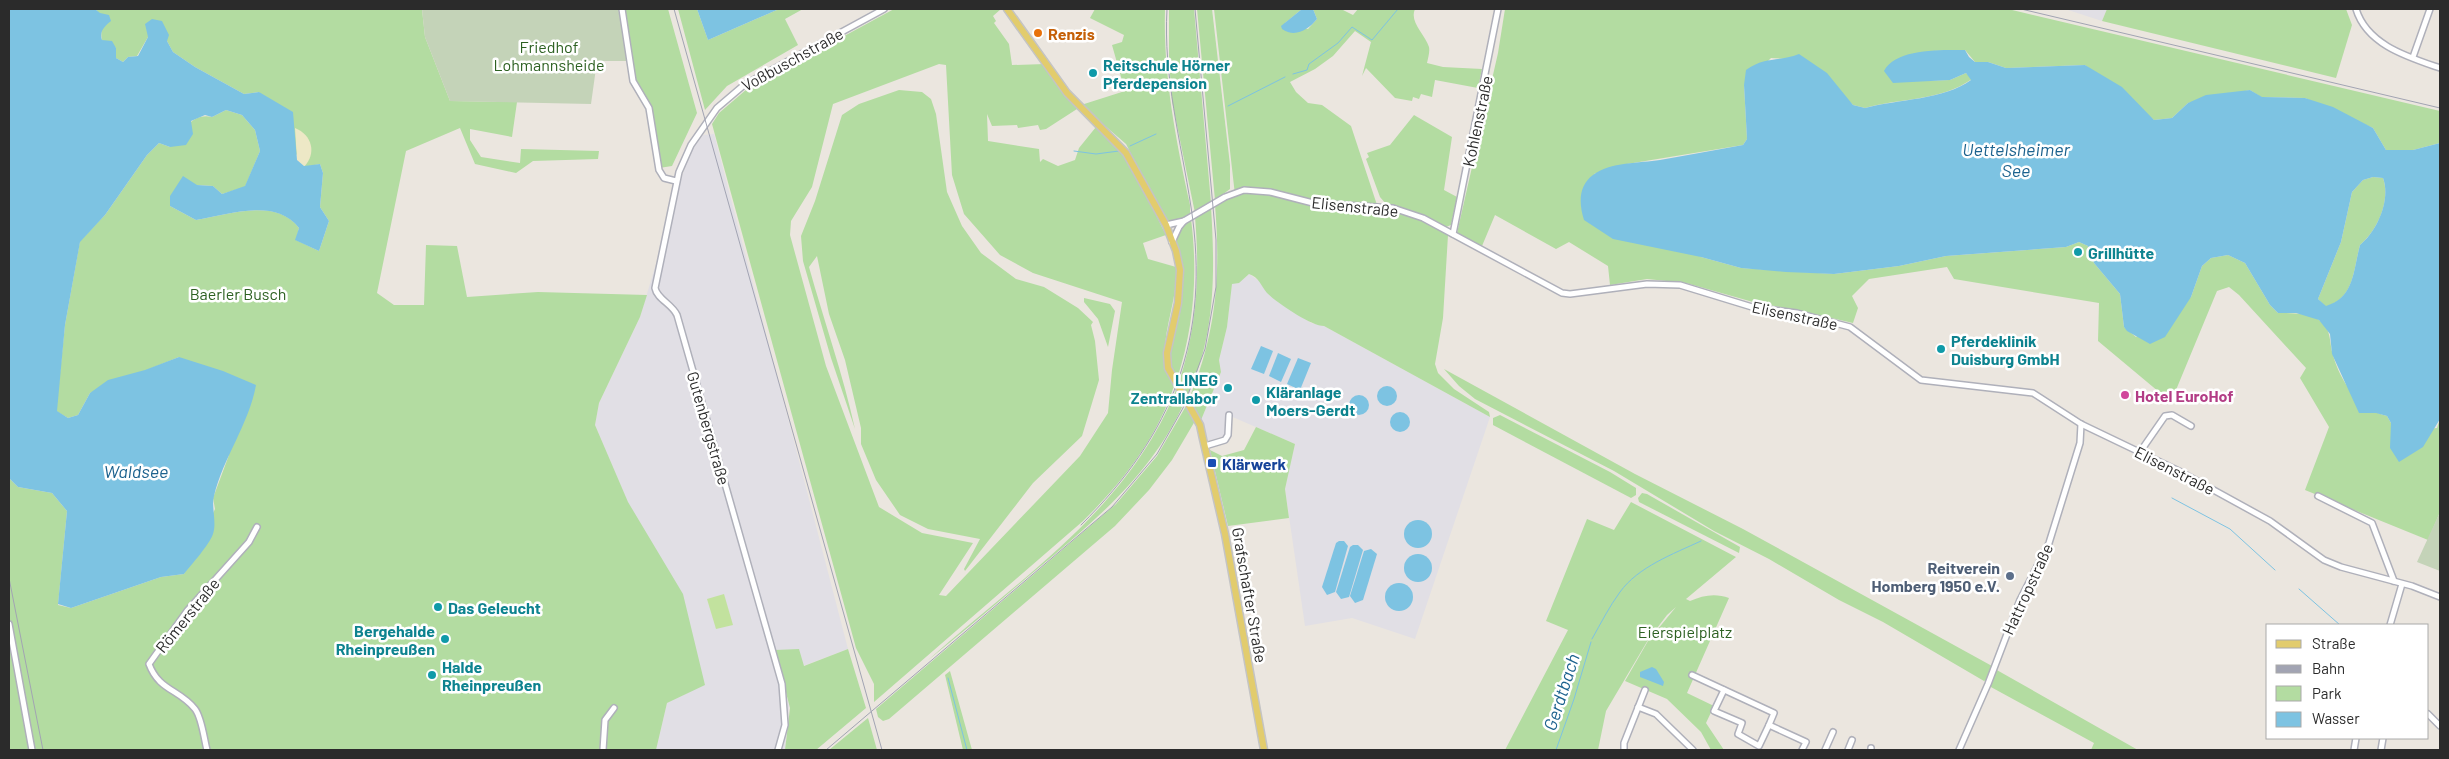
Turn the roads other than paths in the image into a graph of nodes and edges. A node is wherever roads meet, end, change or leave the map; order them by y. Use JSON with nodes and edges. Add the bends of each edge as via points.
{"nodes":[{"id":1,"x":622,"y":9,"type":"edge"},
{"id":2,"x":884,"y":9,"type":"edge"},
{"id":3,"x":1007,"y":9,"type":"edge"},
{"id":4,"x":1498,"y":9,"type":"edge"},
{"id":5,"x":2356,"y":9,"type":"edge"},
{"id":6,"x":2430,"y":9,"type":"edge"},
{"id":7,"x":2413,"y":57,"type":"junction"},
{"id":8,"x":2440,"y":68,"type":"edge"},
{"id":9,"x":708,"y":119,"type":"joint"},
{"id":10,"x":676,"y":180,"type":"junction"},
{"id":11,"x":1184,"y":221,"type":"junction"},
{"id":12,"x":1166,"y":225,"type":"junction"},
{"id":13,"x":1453,"y":234,"type":"junction"},
{"id":14,"x":1172,"y":242,"type":"junction"},
{"id":15,"x":1229,"y":415,"type":"dead end"},
{"id":16,"x":2082,"y":424,"type":"junction"},
{"id":17,"x":2191,"y":426,"type":"dead end"},
{"id":18,"x":1205,"y":446,"type":"junction"},
{"id":19,"x":2140,"y":452,"type":"junction"},
{"id":20,"x":2318,"y":496,"type":"dead end"},
{"id":21,"x":258,"y":527,"type":"dead end"},
{"id":22,"x":2394,"y":581,"type":"junction"},
{"id":23,"x":2402,"y":584,"type":"junction"},
{"id":24,"x":2440,"y":597,"type":"edge"},
{"id":25,"x":9,"y":624,"type":"edge"},
{"id":26,"x":2390,"y":624,"type":"edge"},
{"id":27,"x":1692,"y":675,"type":"dead end"},
{"id":28,"x":1646,"y":690,"type":"dead end"},
{"id":29,"x":1724,"y":690,"type":"junction"},
{"id":30,"x":1638,"y":707,"type":"junction"},
{"id":31,"x":614,"y":708,"type":"dead end"},
{"id":32,"x":2429,"y":715,"type":"edge"},
{"id":33,"x":1769,"y":725,"type":"junction"},
{"id":34,"x":2440,"y":726,"type":"edge"},
{"id":35,"x":1833,"y":732,"type":"dead end"},
{"id":36,"x":1852,"y":740,"type":"dead end"},
{"id":37,"x":1758,"y":748,"type":"edge"},
{"id":38,"x":32,"y":750,"type":"edge"},
{"id":39,"x":207,"y":750,"type":"edge"},
{"id":40,"x":603,"y":750,"type":"edge"},
{"id":41,"x":778,"y":750,"type":"edge"},
{"id":42,"x":1264,"y":750,"type":"edge"},
{"id":43,"x":1625,"y":750,"type":"edge"},
{"id":44,"x":1693,"y":750,"type":"edge"},
{"id":45,"x":1802,"y":750,"type":"edge"},
{"id":46,"x":1825,"y":750,"type":"edge"},
{"id":47,"x":1848,"y":750,"type":"edge"},
{"id":48,"x":1959,"y":750,"type":"edge"}],
"edges":[{"from":1,"to":10,"type":"street","via":[[633,81],[650,108],[658,170],[664,178]]},
{"from":2,"to":9,"type":"street","name":"Voßbuschstraße","via":[[744,85],[723,101]]},
{"from":3,"to":12,"type":"main road","name":"Grafschafter Straße","via":[[1073,100],[1116,139]]},
{"from":4,"to":13,"type":"street","name":"Kohlenstraße"},
{"from":5,"to":7,"type":"street","via":[[2362,24],[2374,37]]},
{"from":6,"to":7,"type":"street"},
{"from":7,"to":8,"type":"street"},
{"from":9,"to":10,"type":"street","name":"Gutenbergstraße","via":[[690,146]]},
{"from":10,"to":41,"type":"street","name":"Gutenbergstraße","via":[[655,288],[677,315],[782,684],[785,725]]},
{"from":11,"to":12,"type":"street","name":"Elisenstraße"},
{"from":11,"to":13,"type":"street","name":"Elisenstraße","via":[[1234,193],[1254,189],[1313,203],[1394,208],[1423,218]]},
{"from":11,"to":14,"type":"street"},
{"from":12,"to":14,"type":"main road","name":"Grafschafter Straße"},
{"from":13,"to":16,"type":"street","name":"Elisenstraße","via":[[1562,293],[1680,285],[1752,307],[1797,313],[1850,327],[1922,380],[2033,394]]},
{"from":14,"to":18,"type":"main road","name":"Grafschafter Straße","via":[[1178,260],[1180,286],[1167,353],[1168,368],[1200,426]]},
{"from":15,"to":18,"type":"street","via":[[1225,440]]},
{"from":16,"to":19,"type":"street","name":"Elisenstraße"},
{"from":16,"to":48,"type":"street","name":"Hattropstraße","via":[[2080,443],[2049,543],[2020,600]]},
{"from":17,"to":19,"type":"street","via":[[2172,415],[2164,416]]},
{"from":18,"to":42,"type":"main road","name":"Grafschafter Straße","via":[[1225,534]]},
{"from":19,"to":22,"type":"street","name":"Elisenstraße","via":[[2179,470],[2270,522],[2324,560]]},
{"from":20,"to":22,"type":"street","via":[[2372,523]]},
{"from":21,"to":39,"type":"street","name":"Römerstraße","via":[[249,542],[173,628],[149,664],[159,683],[196,710]]},
{"from":22,"to":23,"type":"street","name":"Elisenstraße"},
{"from":23,"to":24,"type":"street","name":"Elisenstraße"},
{"from":23,"to":26,"type":"street"},
{"from":25,"to":38,"type":"street"},
{"from":27,"to":29,"type":"street"},
{"from":28,"to":30,"type":"street"},
{"from":29,"to":33,"type":"street","via":[[1774,713]]},
{"from":29,"to":37,"type":"street","via":[[1714,711],[1742,723],[1738,734]]},
{"from":30,"to":43,"type":"street","via":[[1624,743]]},
{"from":30,"to":44,"type":"street","via":[[1656,714]]},
{"from":31,"to":40,"type":"street","via":[[605,720]]},
{"from":32,"to":34,"type":"street"},
{"from":33,"to":37,"type":"street"},
{"from":33,"to":45,"type":"street","via":[[1806,742]]},
{"from":35,"to":46,"type":"street"},
{"from":36,"to":47,"type":"street"}]}
